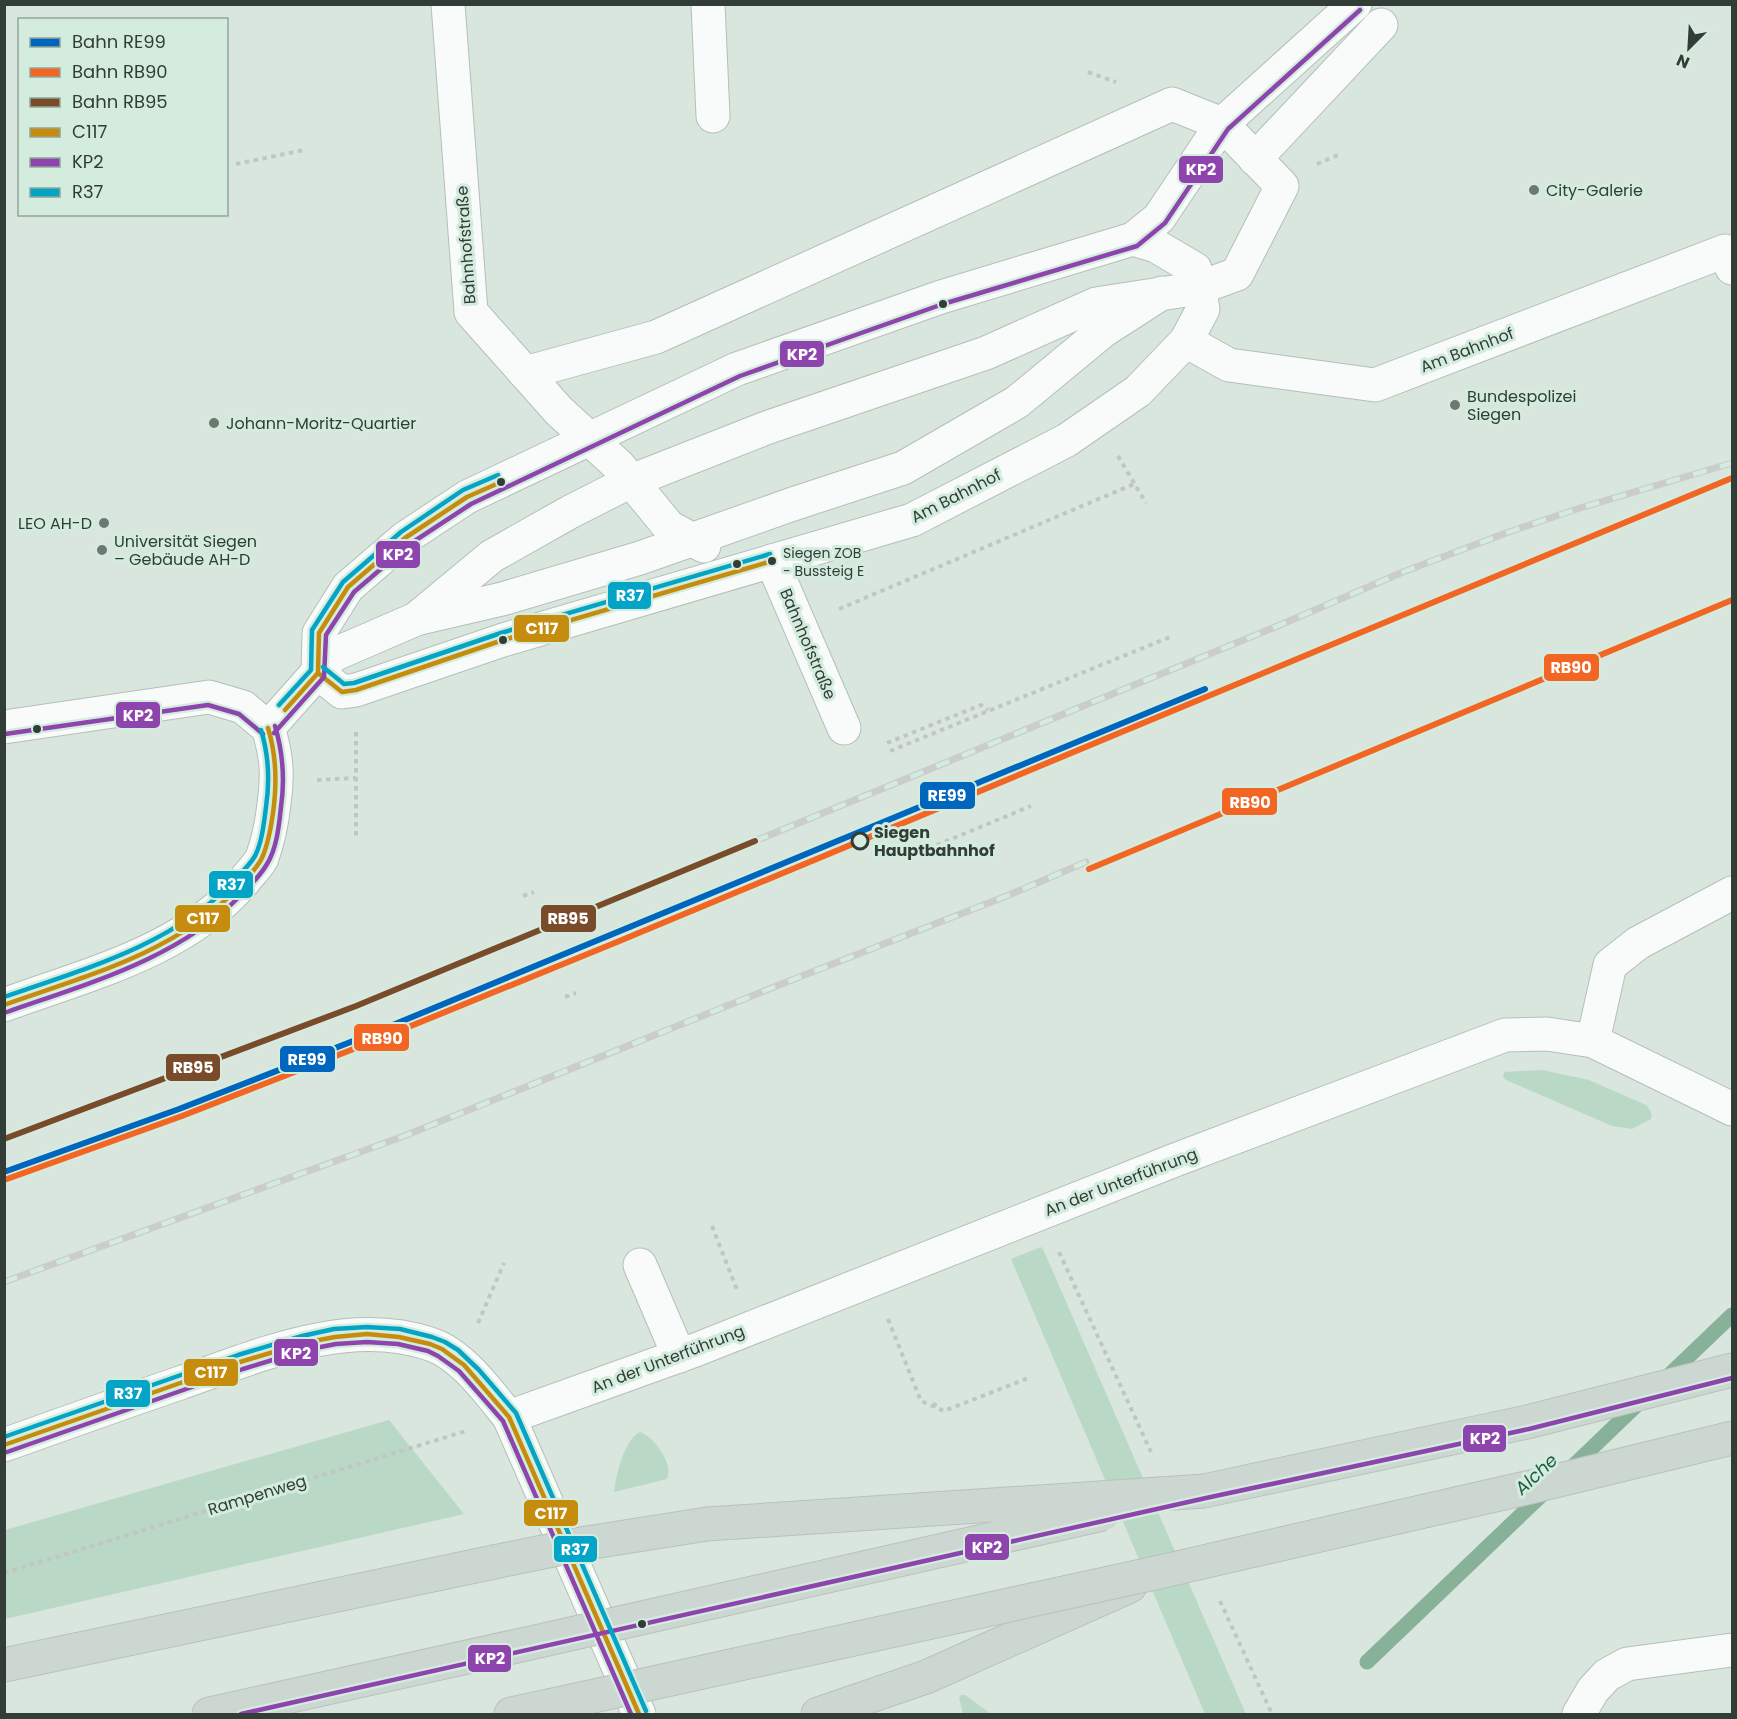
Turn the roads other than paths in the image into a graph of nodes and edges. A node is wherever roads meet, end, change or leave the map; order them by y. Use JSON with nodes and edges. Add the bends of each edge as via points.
{"nodes":[{"id":1,"x":448,"y":4,"type":"edge"},
{"id":2,"x":708,"y":4,"type":"edge"},
{"id":3,"x":1355,"y":4,"type":"edge"},
{"id":4,"x":1381,"y":25,"type":"dead end"},
{"id":5,"x":713,"y":116,"type":"dead end"},
{"id":6,"x":1222,"y":124,"type":"junction"},
{"id":7,"x":1256,"y":159,"type":"junction"},
{"id":8,"x":1134,"y":239,"type":"junction"},
{"id":9,"x":1732,"y":268,"type":"edge"},
{"id":10,"x":1131,"y":278,"type":"dead end"},
{"id":11,"x":1199,"y":288,"type":"junction"},
{"id":12,"x":1159,"y":302,"type":"junction"},
{"id":13,"x":1186,"y":341,"type":"junction"},
{"id":14,"x":525,"y":373,"type":"junction"},
{"id":15,"x":590,"y":439,"type":"junction"},
{"id":16,"x":635,"y":471,"type":"junction"},
{"id":17,"x":767,"y":538,"type":"junction"},
{"id":18,"x":686,"y":551,"type":"junction"},
{"id":19,"x":416,"y":619,"type":"junction"},
{"id":20,"x":341,"y":654,"type":"junction"},
{"id":21,"x":4,"y":727,"type":"edge"},
{"id":22,"x":268,"y":728,"type":"junction"},
{"id":23,"x":844,"y":728,"type":"dead end"},
{"id":24,"x":1732,"y":893,"type":"edge"},
{"id":25,"x":4,"y":1005,"type":"edge"},
{"id":26,"x":1593,"y":1041,"type":"junction"},
{"id":27,"x":1732,"y":1109,"type":"edge"},
{"id":28,"x":640,"y":1265,"type":"dead end"},
{"id":29,"x":679,"y":1356,"type":"junction"},
{"id":30,"x":1732,"y":1370,"type":"edge"},
{"id":31,"x":509,"y":1417,"type":"junction"},
{"id":32,"x":1732,"y":1438,"type":"edge"},
{"id":33,"x":4,"y":1445,"type":"edge"},
{"id":34,"x":1204,"y":1491,"type":"junction"},
{"id":35,"x":1164,"y":1571,"type":"junction"},
{"id":36,"x":1732,"y":1650,"type":"edge"},
{"id":37,"x":4,"y":1665,"type":"edge"},
{"id":38,"x":209,"y":1714,"type":"edge"},
{"id":39,"x":511,"y":1714,"type":"edge"},
{"id":40,"x":639,"y":1714,"type":"edge"},
{"id":41,"x":818,"y":1714,"type":"edge"},
{"id":42,"x":1579,"y":1714,"type":"edge"}],
"edges":[{"from":1,"to":14,"type":"street","name":"Bahnhofstraße","via":[[471,312]]},
{"from":2,"to":5,"type":"street"},
{"from":3,"to":6,"type":"street"},
{"from":4,"to":7,"type":"street"},
{"from":6,"to":7,"type":"street"},
{"from":6,"to":8,"type":"street","via":[[1159,218]]},
{"from":6,"to":14,"type":"street","via":[[1172,104],[656,336]]},
{"from":7,"to":11,"type":"street","via":[[1282,186],[1237,274]]},
{"from":8,"to":11,"type":"street","name":"Am Bahnhof","via":[[1156,246],[1195,269]]},
{"from":8,"to":15,"type":"street","via":[[941,297],[737,369]]},
{"from":9,"to":13,"type":"street","name":"Am Bahnhof","via":[[1725,251],[1375,385],[1229,365]]},
{"from":10,"to":12,"type":"street"},
{"from":11,"to":12,"type":"street"},
{"from":11,"to":13,"type":"street","name":"Am Bahnhof","via":[[1203,309]]},
{"from":12,"to":16,"type":"street","via":[[1096,304],[895,393],[766,428]]},
{"from":12,"to":17,"type":"street","via":[[1103,332],[1017,402],[920,447],[903,468]]},
{"from":13,"to":17,"type":"street","name":"Am Bahnhof","via":[[1138,392],[1067,440],[912,520]]},
{"from":14,"to":15,"type":"street","name":"Bahnhofstraße"},
{"from":15,"to":16,"type":"street","name":"Bahnhofstraße","via":[[619,466]]},
{"from":15,"to":20,"type":"street","via":[[467,497],[405,538],[348,587],[319,633]]},
{"from":16,"to":18,"type":"street","name":"Bahnhofstraße"},
{"from":16,"to":19,"type":"street","via":[[492,556]]},
{"from":17,"to":18,"type":"street"},
{"from":17,"to":18,"type":"street","name":"Bahnhofstraße","via":[[715,552]]},
{"from":17,"to":20,"type":"street","name":"Am Bahnhof","via":[[503,640],[356,690],[342,692]]},
{"from":17,"to":23,"type":"street","name":"Bahnhofstraße"},
{"from":18,"to":19,"type":"street","via":[[640,558],[502,599]]},
{"from":19,"to":20,"type":"street"},
{"from":20,"to":22,"type":"street"},
{"from":21,"to":22,"type":"street","via":[[209,697],[243,707]]},
{"from":22,"to":25,"type":"street","via":[[276,761],[273,819],[261,860],[232,895],[186,931],[146,953]]},
{"from":24,"to":26,"type":"street","via":[[1638,943],[1610,965]]},
{"from":26,"to":27,"type":"street","name":"An der Unterführung"},
{"from":26,"to":29,"type":"street","name":"An der Unterführung","via":[[1546,1034],[1505,1035],[1175,1160]]},
{"from":28,"to":29,"type":"street"},
{"from":29,"to":31,"type":"street","name":"An der Unterführung"},
{"from":30,"to":34,"type":"highway","via":[[1527,1422]]},
{"from":31,"to":33,"type":"street","via":[[460,1362],[432,1344],[392,1335],[330,1337],[259,1356]]},
{"from":31,"to":40,"type":"street"},
{"from":32,"to":35,"type":"highway","bridge":true},
{"from":34,"to":37,"type":"highway","bridge":true,"via":[[707,1524],[587,1543]]},
{"from":34,"to":38,"type":"highway","bridge":true},
{"from":35,"to":39,"type":"highway","bridge":true},
{"from":35,"to":41,"type":"highway","bridge":true,"via":[[926,1677]]},
{"from":36,"to":42,"type":"street","via":[[1627,1664],[1607,1675]]}]}
